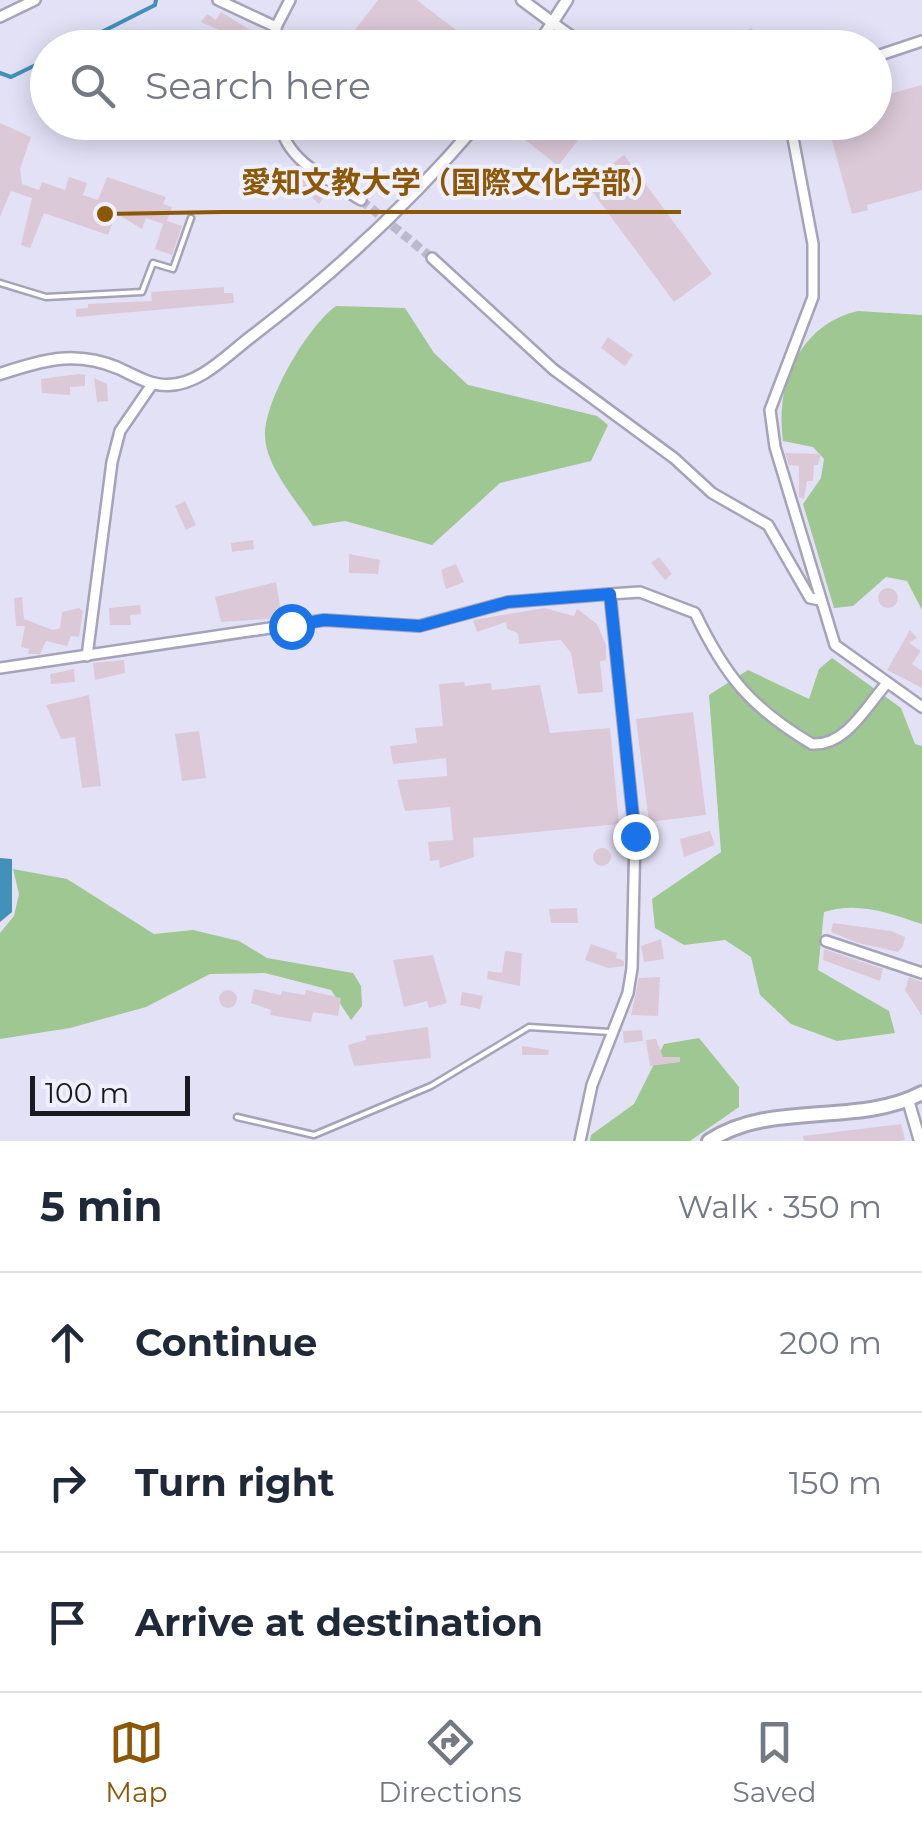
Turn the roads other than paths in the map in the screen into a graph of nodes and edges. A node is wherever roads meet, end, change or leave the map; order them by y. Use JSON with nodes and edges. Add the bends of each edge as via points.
{"nodes":[{"id":1,"x":36,"y":0,"type":"edge"},
{"id":2,"x":218,"y":0,"type":"edge"},
{"id":3,"x":290,"y":0,"type":"edge"},
{"id":4,"x":522,"y":0,"type":"edge"},
{"id":5,"x":566,"y":0,"type":"edge"},
{"id":6,"x":0,"y":18,"type":"edge"},
{"id":7,"x":553,"y":23,"type":"junction"},
{"id":8,"x":276,"y":27,"type":"junction"},
{"id":9,"x":276,"y":30,"type":"edge"},
{"id":10,"x":548,"y":30,"type":"edge"},
{"id":11,"x":563,"y":30,"type":"edge"},
{"id":12,"x":922,"y":41,"type":"edge"},
{"id":13,"x":892,"y":51,"type":"edge"},
{"id":14,"x":286,"y":140,"type":"edge"},
{"id":15,"x":463,"y":140,"type":"edge"},
{"id":16,"x":793,"y":140,"type":"edge"},
{"id":17,"x":361,"y":200,"type":"tunnel mouth"},
{"id":18,"x":192,"y":218,"type":"dead end"},
{"id":19,"x":432,"y":258,"type":"tunnel mouth"},
{"id":20,"x":0,"y":283,"type":"edge"},
{"id":21,"x":0,"y":374,"type":"edge"},
{"id":22,"x":153,"y":383,"type":"junction"},
{"id":23,"x":610,"y":594,"type":"junction"},
{"id":24,"x":820,"y":600,"type":"junction"},
{"id":25,"x":88,"y":656,"type":"junction"},
{"id":26,"x":0,"y":668,"type":"edge"},
{"id":27,"x":887,"y":684,"type":"junction"},
{"id":28,"x":922,"y":707,"type":"edge"},
{"id":29,"x":826,"y":941,"type":"dead end"},
{"id":30,"x":922,"y":974,"type":"edge"},
{"id":31,"x":610,"y":1032,"type":"junction"},
{"id":32,"x":922,"y":1093,"type":"edge"},
{"id":33,"x":908,"y":1100,"type":"junction"},
{"id":34,"x":237,"y":1116,"type":"dead end"},
{"id":35,"x":580,"y":1141,"type":"edge"},
{"id":36,"x":708,"y":1141,"type":"edge"},
{"id":37,"x":920,"y":1141,"type":"edge"}],
"edges":[{"from":1,"to":6,"type":"street"},
{"from":2,"to":8,"type":"street"},
{"from":3,"to":8,"type":"street"},
{"from":4,"to":7,"type":"street"},
{"from":5,"to":7,"type":"street"},
{"from":7,"to":10,"type":"street"},
{"from":7,"to":11,"type":"street"},
{"from":8,"to":9,"type":"street"},
{"from":12,"to":13,"type":"street"},
{"from":14,"to":17,"type":"street","via":[[311,169]]},
{"from":15,"to":22,"type":"street","via":[[414,196],[294,305],[190,379]]},
{"from":16,"to":24,"type":"street","via":[[812,244],[812,297],[770,410]]},
{"from":18,"to":20,"type":"lane","via":[[174,269],[153,263],[142,292],[46,298]]},
{"from":19,"to":24,"type":"street","via":[[552,369],[712,493],[768,525],[810,598]]},
{"from":21,"to":22,"type":"street","via":[[47,358],[78,356]]},
{"from":22,"to":25,"type":"street","via":[[120,431],[112,462]]},
{"from":23,"to":25,"type":"street","via":[[508,602],[420,626],[324,620]]},
{"from":23,"to":27,"type":"street","via":[[640,592],[694,613],[738,689],[812,744],[840,738]]},
{"from":23,"to":31,"type":"street","via":[[635,836],[632,968]]},
{"from":24,"to":27,"type":"street","via":[[835,645]]},
{"from":25,"to":26,"type":"street"},
{"from":27,"to":28,"type":"street"},
{"from":29,"to":30,"type":"street"},
{"from":31,"to":34,"type":"lane","via":[[529,1026],[431,1086],[314,1135]]},
{"from":31,"to":35,"type":"street"},
{"from":32,"to":33,"type":"main road"},
{"from":33,"to":36,"type":"main road","via":[[742,1125]]},
{"from":33,"to":37,"type":"street"}]}
